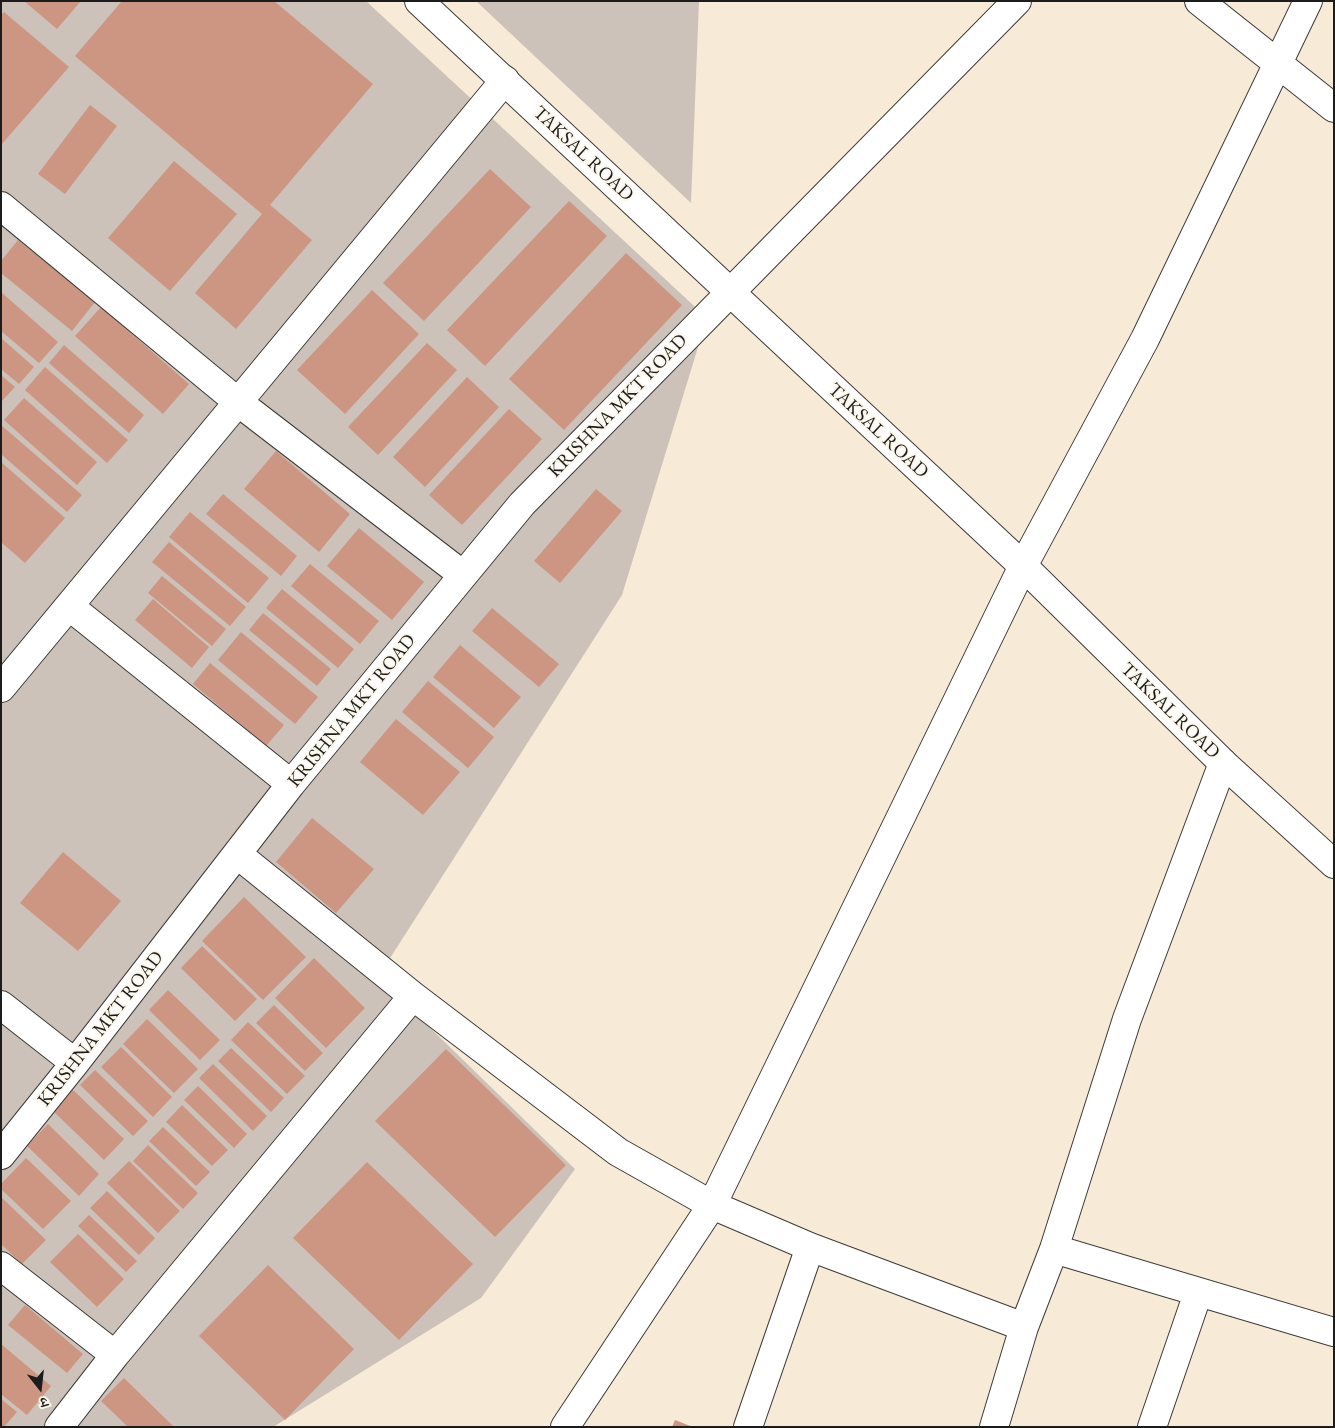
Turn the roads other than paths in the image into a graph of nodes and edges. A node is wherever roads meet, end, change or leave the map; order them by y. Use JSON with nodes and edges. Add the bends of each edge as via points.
{"nodes":[{"id":1,"x":419,"y":1,"type":"edge"},
{"id":2,"x":1017,"y":1,"type":"edge"},
{"id":3,"x":1199,"y":1,"type":"edge"},
{"id":4,"x":1308,"y":1,"type":"edge"},
{"id":5,"x":1278,"y":66,"type":"junction"},
{"id":6,"x":504,"y":80,"type":"junction"},
{"id":7,"x":1334,"y":108,"type":"edge"},
{"id":8,"x":3,"y":210,"type":"edge"},
{"id":9,"x":730,"y":292,"type":"junction"},
{"id":10,"x":238,"y":402,"type":"junction"},
{"id":11,"x":1023,"y":566,"type":"junction"},
{"id":12,"x":463,"y":574,"type":"junction"},
{"id":13,"x":69,"y":606,"type":"junction"},
{"id":14,"x":1,"y":688,"type":"edge"},
{"id":15,"x":1223,"y":763,"type":"junction"},
{"id":16,"x":291,"y":784,"type":"junction"},
{"id":17,"x":238,"y":854,"type":"junction"},
{"id":18,"x":1334,"y":864,"type":"edge"},
{"id":19,"x":413,"y":996,"type":"junction"},
{"id":20,"x":1,"y":1005,"type":"edge"},
{"id":21,"x":76,"y":1064,"type":"junction"},
{"id":22,"x":1,"y":1155,"type":"edge"},
{"id":23,"x":712,"y":1205,"type":"junction"},
{"id":24,"x":810,"y":1247,"type":"junction"},
{"id":25,"x":1054,"y":1249,"type":"junction"},
{"id":26,"x":1,"y":1266,"type":"edge"},
{"id":27,"x":1198,"y":1293,"type":"junction"},
{"id":28,"x":1024,"y":1327,"type":"junction"},
{"id":29,"x":1334,"y":1332,"type":"edge"},
{"id":30,"x":115,"y":1355,"type":"junction"},
{"id":31,"x":59,"y":1427,"type":"edge"},
{"id":32,"x":566,"y":1427,"type":"edge"},
{"id":33,"x":748,"y":1427,"type":"edge"},
{"id":34,"x":994,"y":1427,"type":"edge"},
{"id":35,"x":1152,"y":1427,"type":"edge"}],
"edges":[{"from":1,"to":6,"type":"street","name":"TAKSAL ROAD"},
{"from":2,"to":9,"type":"street","name":"KRISHNA MKT ROAD"},
{"from":3,"to":5,"type":"street"},
{"from":4,"to":5,"type":"street"},
{"from":5,"to":7,"type":"street"},
{"from":5,"to":11,"type":"street","via":[[1145,339]]},
{"from":6,"to":9,"type":"street","name":"TAKSAL ROAD"},
{"from":6,"to":10,"type":"street"},
{"from":8,"to":10,"type":"street"},
{"from":9,"to":11,"type":"street","name":"TAKSAL ROAD"},
{"from":9,"to":12,"type":"street","name":"KRISHNA MKT ROAD","via":[[522,504]]},
{"from":10,"to":12,"type":"street"},
{"from":10,"to":13,"type":"street"},
{"from":11,"to":15,"type":"street","name":"TAKSAL ROAD"},
{"from":11,"to":23,"type":"street"},
{"from":12,"to":16,"type":"street","name":"KRISHNA MKT ROAD"},
{"from":13,"to":14,"type":"street"},
{"from":13,"to":16,"type":"street"},
{"from":15,"to":18,"type":"street","name":"TAKSAL ROAD"},
{"from":15,"to":25,"type":"street","via":[[1127,1019]]},
{"from":16,"to":17,"type":"street","name":"KRISHNA MKT ROAD"},
{"from":17,"to":19,"type":"street"},
{"from":17,"to":21,"type":"street","name":"KRISHNA MKT ROAD"},
{"from":19,"to":23,"type":"street","via":[[618,1152]]},
{"from":19,"to":30,"type":"street"},
{"from":20,"to":21,"type":"street"},
{"from":21,"to":22,"type":"street","name":"KRISHNA MKT ROAD"},
{"from":23,"to":24,"type":"street"},
{"from":23,"to":32,"type":"street"},
{"from":24,"to":28,"type":"street"},
{"from":24,"to":33,"type":"street"},
{"from":25,"to":27,"type":"street"},
{"from":25,"to":28,"type":"street"},
{"from":26,"to":30,"type":"street"},
{"from":27,"to":29,"type":"street"},
{"from":27,"to":35,"type":"street"},
{"from":28,"to":34,"type":"street"},
{"from":30,"to":31,"type":"street"}]}
